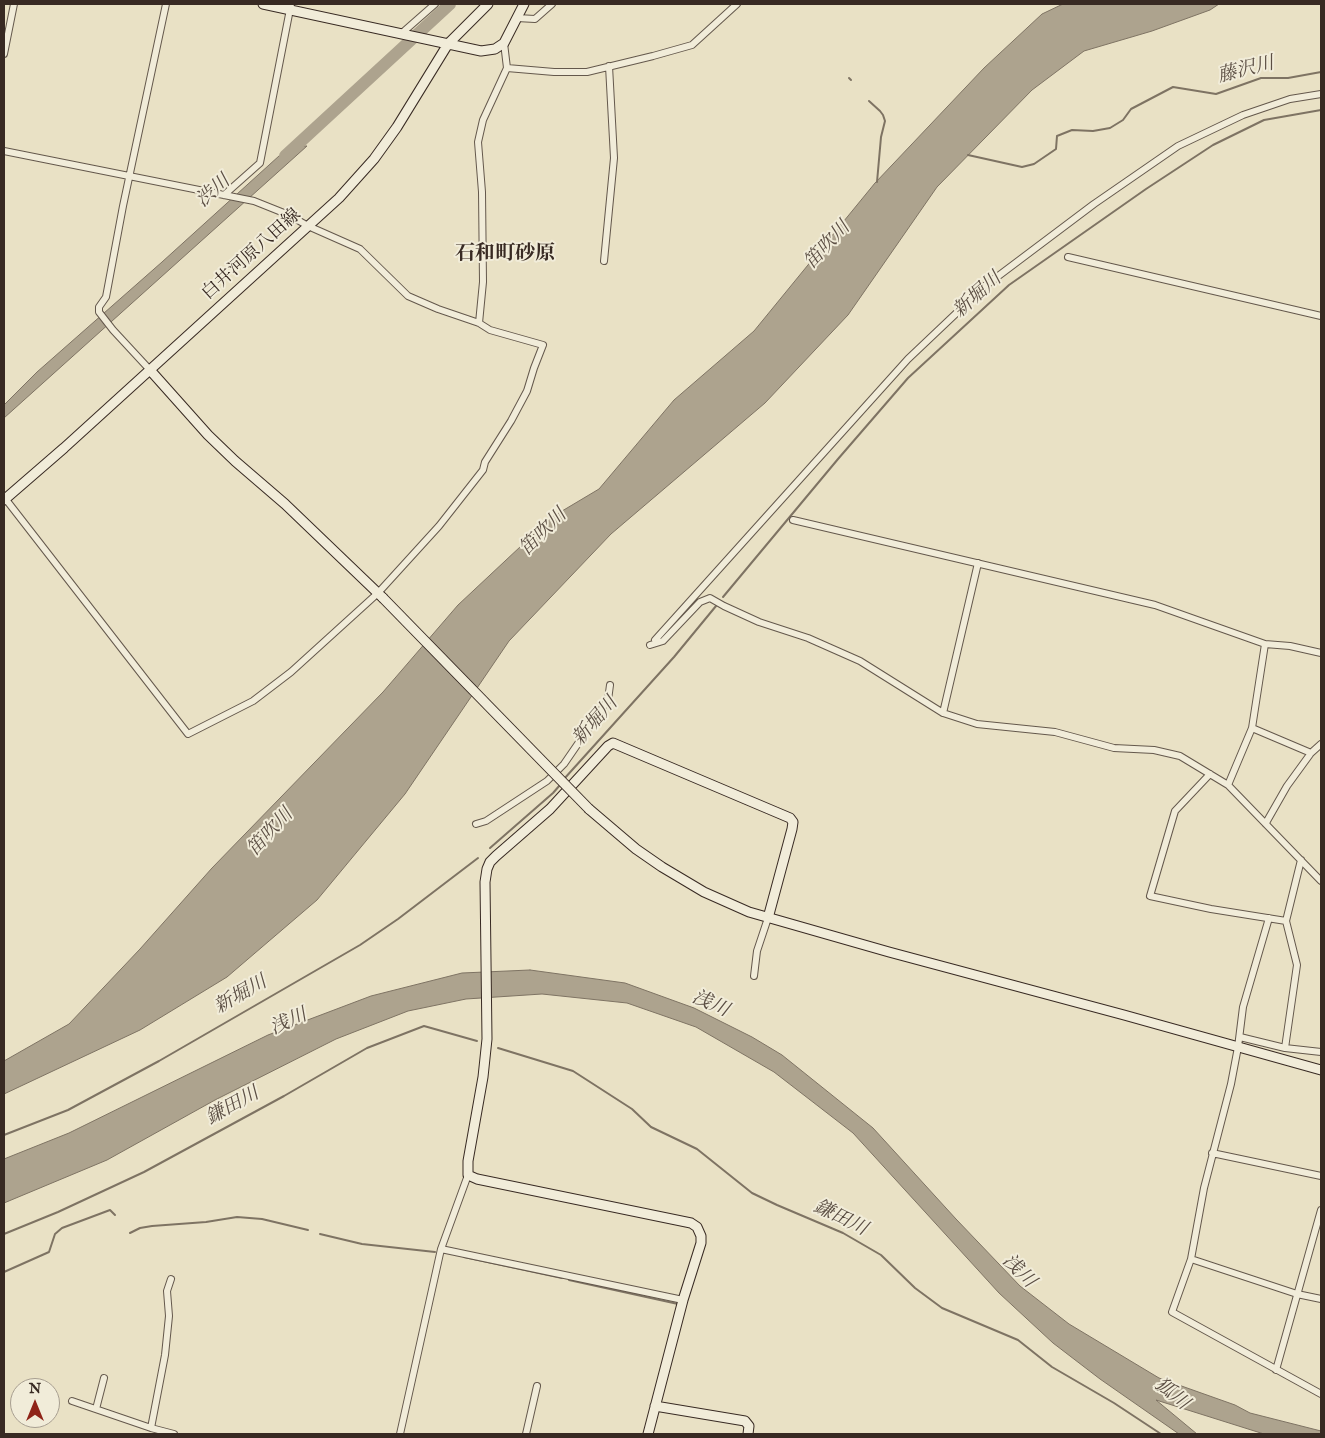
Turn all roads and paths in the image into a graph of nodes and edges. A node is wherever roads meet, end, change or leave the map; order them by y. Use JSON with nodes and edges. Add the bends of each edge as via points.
{"nodes":[{"id":1,"x":14,"y":4,"type":"edge"},
{"id":2,"x":166,"y":4,"type":"edge"},
{"id":3,"x":263,"y":4,"type":"edge"},
{"id":4,"x":428,"y":4,"type":"edge"},
{"id":5,"x":435,"y":4,"type":"edge"},
{"id":6,"x":488,"y":4,"type":"edge"},
{"id":7,"x":524,"y":4,"type":"edge"},
{"id":8,"x":552,"y":4,"type":"edge"},
{"id":9,"x":737,"y":4,"type":"edge"},
{"id":10,"x":291,"y":6,"type":"edge"},
{"id":11,"x":427,"y":11,"type":"junction"},
{"id":12,"x":517,"y":18,"type":"junction"},
{"id":13,"x":405,"y":34,"type":"junction"},
{"id":14,"x":504,"y":43,"type":"junction"},
{"id":15,"x":448,"y":44,"type":"junction"},
{"id":16,"x":4,"y":54,"type":"edge"},
{"id":17,"x":609,"y":66,"type":"junction"},
{"id":18,"x":507,"y":68,"type":"junction"},
{"id":19,"x":1321,"y":94,"type":"edge"},
{"id":20,"x":4,"y":151,"type":"edge"},
{"id":21,"x":130,"y":175,"type":"junction"},
{"id":22,"x":227,"y":195,"type":"junction"},
{"id":23,"x":308,"y":226,"type":"junction"},
{"id":24,"x":1068,"y":256,"type":"dead end"},
{"id":25,"x":604,"y":261,"type":"dead end"},
{"id":26,"x":1321,"y":316,"type":"edge"},
{"id":27,"x":479,"y":323,"type":"junction"},
{"id":28,"x":150,"y":370,"type":"junction"},
{"id":29,"x":4,"y":499,"type":"edge"},
{"id":30,"x":793,"y":520,"type":"dead end"},
{"id":31,"x":978,"y":563,"type":"junction"},
{"id":32,"x":380,"y":595,"type":"junction"},
{"id":33,"x":1265,"y":644,"type":"junction"},
{"id":34,"x":1321,"y":653,"type":"edge"},
{"id":35,"x":610,"y":685,"type":"dead end"},
{"id":36,"x":943,"y":713,"type":"junction"},
{"id":37,"x":1252,"y":728,"type":"junction"},
{"id":38,"x":1321,"y":744,"type":"edge"},
{"id":39,"x":1311,"y":753,"type":"junction"},
{"id":40,"x":1210,"y":774,"type":"junction"},
{"id":41,"x":1228,"y":785,"type":"junction"},
{"id":42,"x":476,"y":824,"type":"dead end"},
{"id":43,"x":1266,"y":824,"type":"junction"},
{"id":44,"x":1301,"y":860,"type":"junction"},
{"id":45,"x":1321,"y":881,"type":"edge"},
{"id":46,"x":768,"y":918,"type":"junction"},
{"id":47,"x":1269,"y":918,"type":"junction"},
{"id":48,"x":1286,"y":921,"type":"junction"},
{"id":49,"x":754,"y":976,"type":"dead end"},
{"id":50,"x":1240,"y":1036,"type":"junction"},
{"id":51,"x":1238,"y":1047,"type":"junction"},
{"id":52,"x":1285,"y":1048,"type":"junction"},
{"id":53,"x":1321,"y":1052,"type":"edge"},
{"id":54,"x":1321,"y":1070,"type":"edge"},
{"id":55,"x":1212,"y":1154,"type":"junction"},
{"id":56,"x":468,"y":1175,"type":"junction"},
{"id":57,"x":1321,"y":1176,"type":"edge"},
{"id":58,"x":1321,"y":1210,"type":"edge"},
{"id":59,"x":442,"y":1249,"type":"junction"},
{"id":60,"x":1191,"y":1259,"type":"junction"},
{"id":61,"x":171,"y":1279,"type":"dead end"},
{"id":62,"x":1297,"y":1294,"type":"junction"},
{"id":63,"x":1321,"y":1299,"type":"edge"},
{"id":64,"x":683,"y":1300,"type":"junction"},
{"id":65,"x":1276,"y":1370,"type":"junction"},
{"id":66,"x":104,"y":1378,"type":"dead end"},
{"id":67,"x":538,"y":1386,"type":"dead end"},
{"id":68,"x":1321,"y":1394,"type":"edge"},
{"id":69,"x":72,"y":1401,"type":"dead end"},
{"id":70,"x":655,"y":1406,"type":"junction"},
{"id":71,"x":96,"y":1409,"type":"junction"},
{"id":72,"x":151,"y":1428,"type":"junction"},
{"id":73,"x":174,"y":1434,"type":"edge"},
{"id":74,"x":400,"y":1434,"type":"edge"},
{"id":75,"x":526,"y":1434,"type":"edge"},
{"id":76,"x":648,"y":1434,"type":"edge"},
{"id":77,"x":748,"y":1434,"type":"edge"}],
"edges":[{"from":1,"to":16,"type":"street"},
{"from":2,"to":21,"type":"street"},
{"from":3,"to":10,"type":"street"},
{"from":4,"to":11,"type":"street"},
{"from":5,"to":11,"type":"street"},
{"from":6,"to":15,"type":"street","name":"白井河原八田線"},
{"from":7,"to":12,"type":"street"},
{"from":8,"to":12,"type":"street","via":[[535,19]]},
{"from":9,"to":17,"type":"street","via":[[692,45]]},
{"from":10,"to":13,"type":"street"},
{"from":10,"to":22,"type":"street","via":[[260,163]]},
{"from":11,"to":13,"type":"street"},
{"from":12,"to":14,"type":"street"},
{"from":13,"to":15,"type":"street"},
{"from":14,"to":15,"type":"street","via":[[495,49],[481,50]]},
{"from":14,"to":18,"type":"street"},
{"from":15,"to":23,"type":"street","name":"白井河原八田線","via":[[374,159]]},
{"from":17,"to":18,"type":"street","via":[[587,72]]},
{"from":17,"to":25,"type":"street","via":[[614,158]]},
{"from":18,"to":27,"type":"street","via":[[483,120],[478,142],[483,273]]},
{"from":19,"to":36,"type":"street","via":[[1290,99],[1243,115],[1178,146],[1094,204],[986,286],[908,359],[652,642],[663,641],[700,602],[710,598],[750,618],[860,660]]},
{"from":20,"to":21,"type":"street"},
{"from":21,"to":22,"type":"street"},
{"from":21,"to":28,"type":"street","via":[[106,298],[99,312]]},
{"from":22,"to":23,"type":"street","via":[[254,201]]},
{"from":23,"to":27,"type":"street","via":[[360,248],[408,296]]},
{"from":23,"to":28,"type":"street","name":"白井河原八田線"},
{"from":24,"to":26,"type":"street"},
{"from":27,"to":32,"type":"street","via":[[490,330],[543,345],[527,391],[483,470]]},
{"from":28,"to":29,"type":"street","name":"白井河原八田線"},
{"from":28,"to":32,"type":"street","via":[[235,461]]},
{"from":29,"to":32,"type":"street","via":[[188,734],[262,696]]},
{"from":30,"to":31,"type":"street"},
{"from":31,"to":33,"type":"street","via":[[1155,605]]},
{"from":31,"to":36,"type":"street"},
{"from":32,"to":46,"type":"street","bridge":true,"via":[[589,809],[636,849],[719,899]]},
{"from":33,"to":34,"type":"street"},
{"from":33,"to":37,"type":"street"},
{"from":35,"to":42,"type":"street","via":[[608,700],[564,764],[547,781],[486,821]]},
{"from":36,"to":40,"type":"street","via":[[978,724],[1055,732],[1114,748],[1154,750],[1180,756]]},
{"from":37,"to":39,"type":"street"},
{"from":37,"to":41,"type":"street"},
{"from":38,"to":39,"type":"street"},
{"from":39,"to":43,"type":"street"},
{"from":40,"to":41,"type":"street"},
{"from":40,"to":47,"type":"street","via":[[1175,811],[1150,896]]},
{"from":41,"to":43,"type":"street"},
{"from":43,"to":44,"type":"street"},
{"from":44,"to":45,"type":"street"},
{"from":44,"to":48,"type":"street"},
{"from":46,"to":49,"type":"street","via":[[757,951]]},
{"from":46,"to":51,"type":"street"},
{"from":46,"to":56,"type":"street","via":[[792,829],[790,818],[613,743],[608,746],[550,809],[490,862],[487,869],[486,1055]]},
{"from":47,"to":48,"type":"street"},
{"from":47,"to":50,"type":"street","via":[[1243,1007]]},
{"from":48,"to":52,"type":"street","via":[[1297,965]]},
{"from":50,"to":51,"type":"street"},
{"from":50,"to":52,"type":"street"},
{"from":51,"to":54,"type":"street"},
{"from":51,"to":55,"type":"street"},
{"from":52,"to":53,"type":"street"},
{"from":55,"to":57,"type":"street"},
{"from":55,"to":60,"type":"street"},
{"from":56,"to":59,"type":"street"},
{"from":56,"to":64,"type":"street","via":[[691,1224],[699,1231],[701,1243]]},
{"from":58,"to":62,"type":"street"},
{"from":59,"to":64,"type":"street"},
{"from":59,"to":74,"type":"street"},
{"from":60,"to":62,"type":"street"},
{"from":60,"to":65,"type":"street","via":[[1172,1312]]},
{"from":61,"to":72,"type":"street","via":[[167,1291],[169,1316],[165,1355]]},
{"from":62,"to":63,"type":"street"},
{"from":62,"to":65,"type":"street"},
{"from":64,"to":70,"type":"street"},
{"from":65,"to":68,"type":"street"},
{"from":66,"to":71,"type":"street"},
{"from":67,"to":75,"type":"street"},
{"from":69,"to":71,"type":"street"},
{"from":70,"to":76,"type":"street"},
{"from":70,"to":77,"type":"street","via":[[745,1421],[749,1426]]},
{"from":71,"to":72,"type":"street"},
{"from":72,"to":73,"type":"street"}]}
